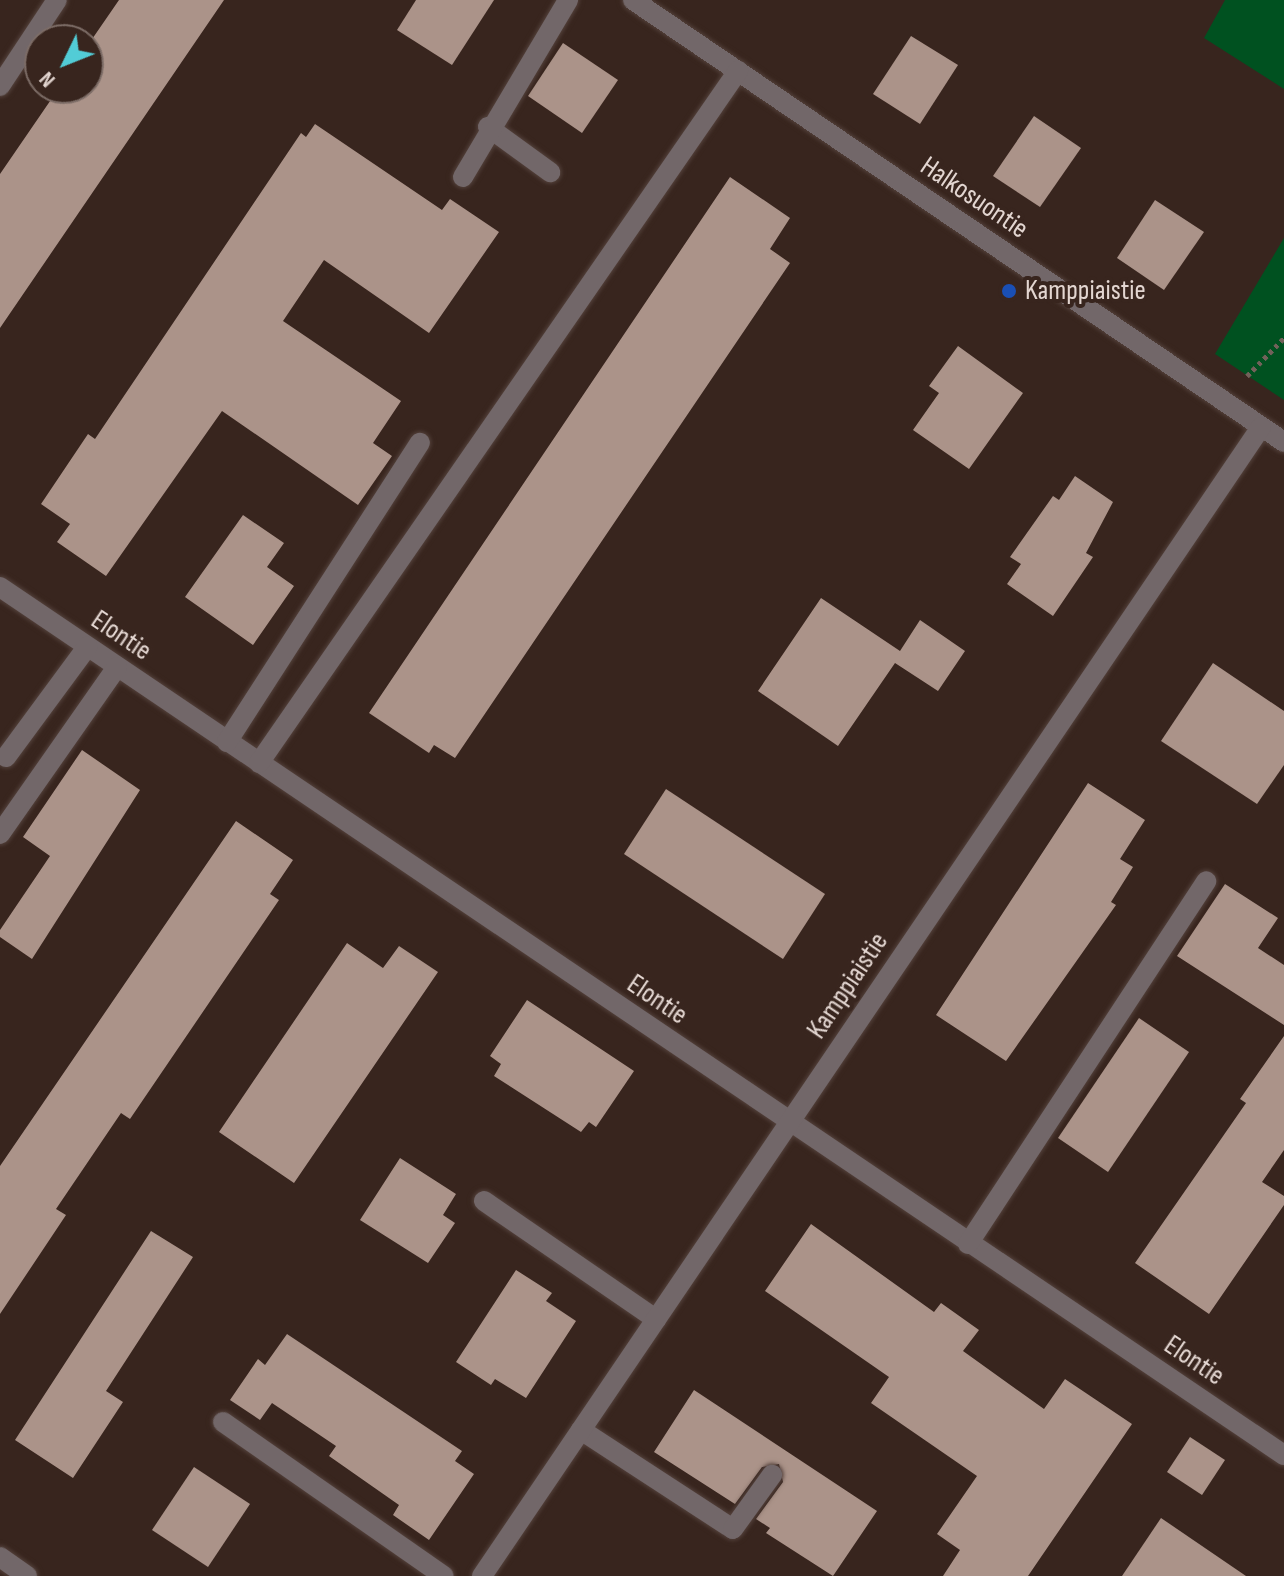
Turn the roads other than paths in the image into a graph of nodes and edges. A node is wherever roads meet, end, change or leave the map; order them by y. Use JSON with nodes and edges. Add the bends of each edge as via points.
{"nodes":[{"id":1,"x":57,"y":0,"type":"edge"},
{"id":2,"x":568,"y":0,"type":"edge"},
{"id":3,"x":633,"y":0,"type":"edge"},
{"id":4,"x":738,"y":71,"type":"junction"},
{"id":5,"x":0,"y":86,"type":"edge"},
{"id":6,"x":488,"y":127,"type":"junction"},
{"id":7,"x":550,"y":172,"type":"dead end"},
{"id":8,"x":463,"y":177,"type":"dead end"},
{"id":9,"x":1261,"y":427,"type":"junction"},
{"id":10,"x":1284,"y":442,"type":"edge"},
{"id":11,"x":420,"y":443,"type":"dead end"},
{"id":12,"x":0,"y":587,"type":"edge"},
{"id":13,"x":87,"y":647,"type":"junction"},
{"id":14,"x":117,"y":667,"type":"junction"},
{"id":15,"x":227,"y":742,"type":"junction"},
{"id":16,"x":6,"y":757,"type":"dead end"},
{"id":17,"x":259,"y":763,"type":"junction"},
{"id":18,"x":0,"y":834,"type":"edge"},
{"id":19,"x":1206,"y":881,"type":"dead end"},
{"id":20,"x":788,"y":1123,"type":"junction"},
{"id":21,"x":484,"y":1201,"type":"dead end"},
{"id":22,"x":968,"y":1244,"type":"junction"},
{"id":23,"x":656,"y":1319,"type":"junction"},
{"id":24,"x":223,"y":1422,"type":"dead end"},
{"id":25,"x":581,"y":1430,"type":"junction"},
{"id":26,"x":1284,"y":1455,"type":"edge"},
{"id":27,"x":772,"y":1475,"type":"dead end"},
{"id":28,"x":0,"y":1557,"type":"edge"},
{"id":29,"x":27,"y":1576,"type":"edge"},
{"id":30,"x":444,"y":1576,"type":"edge"},
{"id":31,"x":482,"y":1576,"type":"edge"}],
"edges":[{"from":1,"to":5,"type":"street"},
{"from":2,"to":6,"type":"street"},
{"from":3,"to":4,"type":"street","name":"Halkosuontie"},
{"from":4,"to":9,"type":"street","name":"Halkosuontie"},
{"from":4,"to":17,"type":"street"},
{"from":6,"to":7,"type":"street"},
{"from":6,"to":8,"type":"street"},
{"from":9,"to":10,"type":"street","name":"Halkosuontie"},
{"from":9,"to":20,"type":"street","name":"Kamppiaistie"},
{"from":11,"to":15,"type":"street"},
{"from":12,"to":13,"type":"street","name":"Elontie"},
{"from":13,"to":14,"type":"street","name":"Elontie"},
{"from":13,"to":16,"type":"street"},
{"from":14,"to":15,"type":"street","name":"Elontie"},
{"from":14,"to":18,"type":"street"},
{"from":15,"to":17,"type":"street","name":"Elontie"},
{"from":17,"to":20,"type":"street","name":"Elontie"},
{"from":19,"to":22,"type":"street"},
{"from":20,"to":22,"type":"street","name":"Elontie"},
{"from":20,"to":23,"type":"street","name":"Kamppiaistie"},
{"from":21,"to":23,"type":"street"},
{"from":22,"to":26,"type":"street","name":"Elontie"},
{"from":23,"to":25,"type":"street","name":"Kamppiaistie"},
{"from":24,"to":30,"type":"street"},
{"from":25,"to":27,"type":"street","via":[[733,1529]]},
{"from":25,"to":31,"type":"street","name":"Kamppiaistie"},
{"from":28,"to":29,"type":"street"}]}
